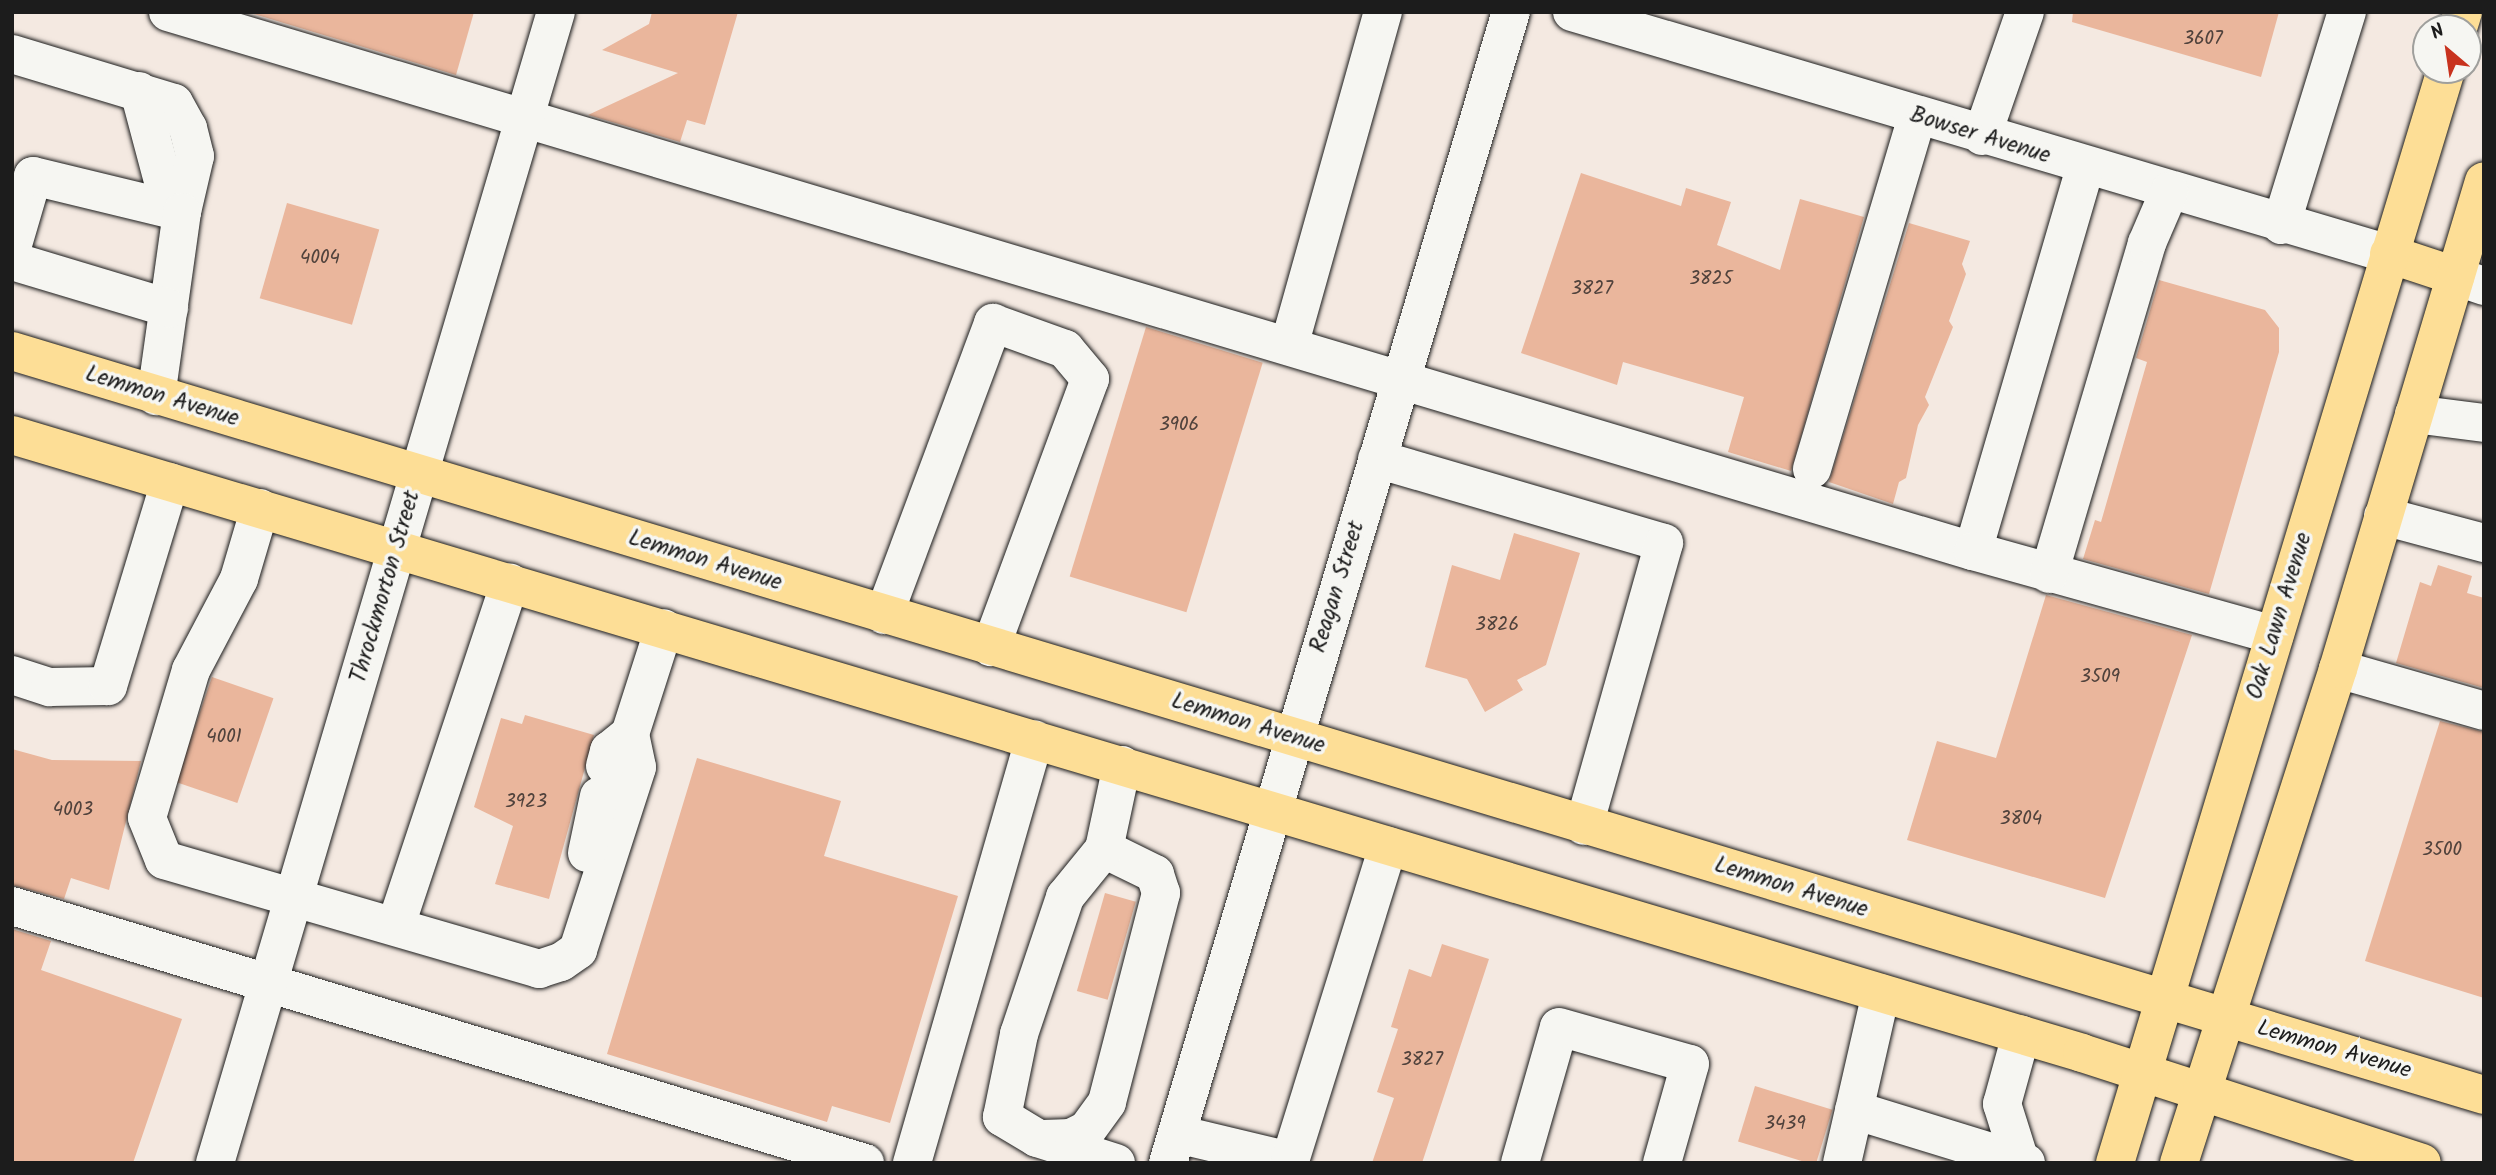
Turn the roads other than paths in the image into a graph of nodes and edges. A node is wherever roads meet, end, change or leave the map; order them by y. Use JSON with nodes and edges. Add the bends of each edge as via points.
{"nodes":[{"id":1,"x":168,"y":12,"type":"edge"},
{"id":2,"x":556,"y":12,"type":"edge"},
{"id":3,"x":1382,"y":12,"type":"edge"},
{"id":4,"x":1511,"y":12,"type":"edge"},
{"id":5,"x":1572,"y":12,"type":"edge"},
{"id":6,"x":2025,"y":12,"type":"edge"},
{"id":7,"x":2347,"y":12,"type":"edge"},
{"id":8,"x":12,"y":54,"type":"edge"},
{"id":9,"x":2442,"y":84,"type":"edge"},
{"id":10,"x":1917,"y":116,"type":"junction"},
{"id":11,"x":523,"y":121,"type":"junction"},
{"id":12,"x":1982,"y":136,"type":"junction"},
{"id":13,"x":2085,"y":168,"type":"junction"},
{"id":14,"x":2484,"y":181,"type":"edge"},
{"id":15,"x":2169,"y":191,"type":"junction"},
{"id":16,"x":182,"y":212,"type":"junction"},
{"id":17,"x":2281,"y":225,"type":"junction"},
{"id":18,"x":12,"y":248,"type":"edge"},
{"id":19,"x":2389,"y":254,"type":"junction"},
{"id":20,"x":12,"y":261,"type":"edge"},
{"id":21,"x":2470,"y":281,"type":"edge"},
{"id":22,"x":169,"y":308,"type":"junction"},
{"id":23,"x":1289,"y":346,"type":"junction"},
{"id":24,"x":12,"y":351,"type":"edge"},
{"id":25,"x":1401,"y":378,"type":"junction"},
{"id":26,"x":156,"y":396,"type":"junction"},
{"id":27,"x":2414,"y":414,"type":"junction"},
{"id":28,"x":2484,"y":423,"type":"edge"},
{"id":29,"x":12,"y":435,"type":"edge"},
{"id":30,"x":1377,"y":459,"type":"junction"},
{"id":31,"x":1812,"y":469,"type":"dead end"},
{"id":32,"x":419,"y":475,"type":"junction"},
{"id":33,"x":170,"y":482,"type":"junction"},
{"id":34,"x":260,"y":508,"type":"junction"},
{"id":35,"x":2384,"y":516,"type":"junction"},
{"id":36,"x":2484,"y":543,"type":"edge"},
{"id":37,"x":397,"y":548,"type":"junction"},
{"id":38,"x":1973,"y":551,"type":"junction"},
{"id":39,"x":2049,"y":574,"type":"junction"},
{"id":40,"x":510,"y":582,"type":"junction"},
{"id":41,"x":884,"y":615,"type":"junction"},
{"id":42,"x":664,"y":628,"type":"junction"},
{"id":43,"x":2274,"y":635,"type":"junction"},
{"id":44,"x":991,"y":647,"type":"junction"},
{"id":45,"x":2338,"y":669,"type":"junction"},
{"id":46,"x":12,"y":675,"type":"edge"},
{"id":47,"x":2484,"y":711,"type":"edge"},
{"id":48,"x":630,"y":734,"type":"junction"},
{"id":49,"x":1293,"y":738,"type":"junction"},
{"id":50,"x":1034,"y":739,"type":"junction"},
{"id":51,"x":1122,"y":765,"type":"junction"},
{"id":52,"x":1270,"y":810,"type":"junction"},
{"id":53,"x":1584,"y":826,"type":"junction"},
{"id":54,"x":1388,"y":846,"type":"junction"},
{"id":55,"x":1104,"y":849,"type":"junction"},
{"id":56,"x":295,"y":894,"type":"junction"},
{"id":57,"x":596,"y":894,"type":"junction"},
{"id":58,"x":12,"y":906,"type":"edge"},
{"id":59,"x":396,"y":925,"type":"junction"},
{"id":60,"x":268,"y":984,"type":"junction"},
{"id":61,"x":1881,"y":993,"type":"junction"},
{"id":62,"x":2161,"y":1000,"type":"junction"},
{"id":63,"x":2227,"y":1020,"type":"junction"},
{"id":64,"x":2021,"y":1035,"type":"junction"},
{"id":65,"x":2141,"y":1071,"type":"junction"},
{"id":66,"x":2202,"y":1093,"type":"junction"},
{"id":67,"x":2484,"y":1095,"type":"edge"},
{"id":68,"x":1854,"y":1110,"type":"junction"},
{"id":69,"x":1037,"y":1138,"type":"junction"},
{"id":70,"x":1172,"y":1148,"type":"edge"},
{"id":71,"x":2023,"y":1162,"type":"edge"},
{"id":72,"x":215,"y":1163,"type":"edge"},
{"id":73,"x":865,"y":1163,"type":"edge"},
{"id":74,"x":912,"y":1163,"type":"edge"},
{"id":75,"x":1116,"y":1163,"type":"edge"},
{"id":76,"x":1520,"y":1163,"type":"edge"},
{"id":77,"x":1662,"y":1163,"type":"edge"},
{"id":78,"x":1842,"y":1163,"type":"edge"},
{"id":79,"x":2115,"y":1163,"type":"edge"},
{"id":80,"x":2179,"y":1163,"type":"edge"},
{"id":81,"x":2421,"y":1163,"type":"edge"}],
"edges":[{"from":1,"to":11,"type":"street"},
{"from":2,"to":11,"type":"street","name":"Throckmorton Street"},
{"from":3,"to":23,"type":"street"},
{"from":4,"to":25,"type":"street","name":"Reagan Street"},
{"from":5,"to":10,"type":"street","name":"Bowser Avenue"},
{"from":6,"to":12,"type":"street"},
{"from":7,"to":17,"type":"street"},
{"from":8,"to":16,"type":"street","via":[[139,91],[163,181]]},
{"from":9,"to":19,"type":"main road","name":"Oak Lawn Avenue"},
{"from":10,"to":12,"type":"street","name":"Bowser Avenue"},
{"from":10,"to":31,"type":"street"},
{"from":11,"to":23,"type":"street"},
{"from":11,"to":32,"type":"street","name":"Throckmorton Street"},
{"from":12,"to":13,"type":"street","name":"Bowser Avenue"},
{"from":13,"to":15,"type":"street","name":"Bowser Avenue"},
{"from":13,"to":38,"type":"street"},
{"from":14,"to":21,"type":"main road"},
{"from":15,"to":17,"type":"street","name":"Bowser Avenue"},
{"from":15,"to":39,"type":"street","via":[[2147,243]]},
{"from":16,"to":18,"type":"street","via":[[33,176]]},
{"from":16,"to":22,"type":"street"},
{"from":17,"to":19,"type":"street","name":"Bowser Avenue"},
{"from":19,"to":21,"type":"main road"},
{"from":19,"to":43,"type":"main road","name":"Oak Lawn Avenue"},
{"from":20,"to":22,"type":"street"},
{"from":21,"to":27,"type":"main road"},
{"from":22,"to":26,"type":"street"},
{"from":23,"to":25,"type":"street"},
{"from":24,"to":26,"type":"main road","name":"Lemmon Avenue"},
{"from":25,"to":30,"type":"street","name":"Reagan Street"},
{"from":25,"to":38,"type":"street"},
{"from":26,"to":32,"type":"main road","name":"Lemmon Avenue"},
{"from":27,"to":28,"type":"street"},
{"from":27,"to":35,"type":"main road"},
{"from":29,"to":33,"type":"main road"},
{"from":30,"to":49,"type":"street","name":"Reagan Street"},
{"from":30,"to":53,"type":"street","via":[[1664,544]]},
{"from":32,"to":37,"type":"street","name":"Throckmorton Street"},
{"from":32,"to":41,"type":"main road","name":"Lemmon Avenue"},
{"from":33,"to":34,"type":"main road"},
{"from":33,"to":46,"type":"street","via":[[108,686],[50,687]]},
{"from":34,"to":37,"type":"main road"},
{"from":34,"to":56,"type":"street","via":[[239,579],[191,670],[147,818],[164,860]]},
{"from":35,"to":36,"type":"street"},
{"from":35,"to":45,"type":"main road"},
{"from":37,"to":40,"type":"main road"},
{"from":37,"to":56,"type":"street","name":"Throckmorton Street"},
{"from":38,"to":39,"type":"street"},
{"from":39,"to":43,"type":"street"},
{"from":40,"to":42,"type":"main road"},
{"from":40,"to":59,"type":"street"},
{"from":41,"to":44,"type":"main road","name":"Lemmon Avenue"},
{"from":41,"to":44,"type":"street","via":[[993,323],[1065,349],[1090,379]]},
{"from":42,"to":48,"type":"street"},
{"from":42,"to":50,"type":"main road"},
{"from":43,"to":62,"type":"main road","name":"Oak Lawn Avenue"},
{"from":44,"to":49,"type":"main road","name":"Lemmon Avenue"},
{"from":45,"to":47,"type":"street"},
{"from":45,"to":63,"type":"main road"},
{"from":48,"to":57,"type":"street","via":[[638,767]]},
{"from":48,"to":57,"type":"street","via":[[609,751],[583,869]]},
{"from":49,"to":52,"type":"street","name":"Reagan Street"},
{"from":49,"to":53,"type":"main road","name":"Lemmon Avenue"},
{"from":50,"to":51,"type":"main road"},
{"from":50,"to":74,"type":"street"},
{"from":51,"to":52,"type":"main road"},
{"from":51,"to":55,"type":"street"},
{"from":52,"to":54,"type":"main road"},
{"from":52,"to":70,"type":"street","name":"Reagan Street"},
{"from":53,"to":62,"type":"main road","name":"Lemmon Avenue"},
{"from":54,"to":61,"type":"main road"},
{"from":54,"to":70,"type":"street","via":[[1290,1161]]},
{"from":55,"to":69,"type":"street","via":[[1065,897],[1019,1034],[1002,1117]]},
{"from":55,"to":69,"type":"street","via":[[1155,874],[1161,893],[1107,1102],[1087,1130],[1054,1141]]},
{"from":56,"to":59,"type":"street"},
{"from":56,"to":60,"type":"street","name":"Throckmorton Street"},
{"from":57,"to":59,"type":"street","via":[[578,950],[539,969]]},
{"from":58,"to":60,"type":"street"},
{"from":60,"to":72,"type":"street","name":"Throckmorton Street"},
{"from":60,"to":73,"type":"street"},
{"from":61,"to":64,"type":"main road"},
{"from":61,"to":68,"type":"street"},
{"from":62,"to":63,"type":"main road","name":"Lemmon Avenue"},
{"from":62,"to":65,"type":"main road","name":"Oak Lawn Avenue"},
{"from":63,"to":66,"type":"main road"},
{"from":63,"to":67,"type":"main road","name":"Lemmon Avenue"},
{"from":64,"to":65,"type":"main road"},
{"from":64,"to":71,"type":"street","via":[[2002,1104]]},
{"from":65,"to":66,"type":"main road"},
{"from":65,"to":79,"type":"main road","name":"Oak Lawn Avenue"},
{"from":66,"to":80,"type":"main road"},
{"from":66,"to":81,"type":"main road"},
{"from":68,"to":71,"type":"street"},
{"from":68,"to":78,"type":"street"},
{"from":69,"to":75,"type":"street"},
{"from":76,"to":77,"type":"street","via":[[1559,1027],[1690,1064]]}]}
